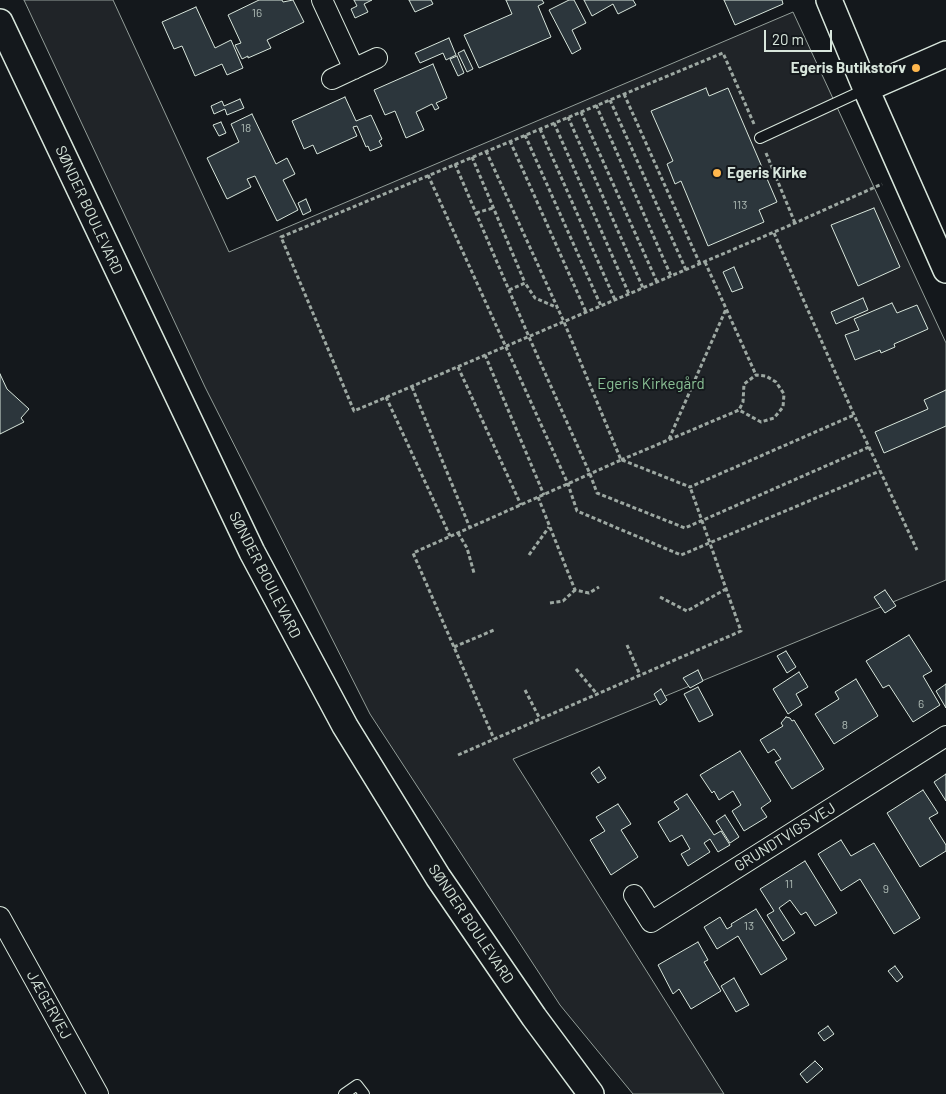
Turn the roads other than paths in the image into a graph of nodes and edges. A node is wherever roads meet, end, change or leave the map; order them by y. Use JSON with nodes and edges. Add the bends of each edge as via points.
{"nodes":[{"id":1,"x":322,"y":0,"type":"edge"},
{"id":2,"x":829,"y":0,"type":"edge"},
{"id":3,"x":0,"y":22,"type":"edge"},
{"id":4,"x":946,"y":54,"type":"edge"},
{"id":5,"x":377,"y":58,"type":"dead end"},
{"id":6,"x":354,"y":68,"type":"junction"},
{"id":7,"x":332,"y":79,"type":"dead end"},
{"id":8,"x":866,"y":89,"type":"junction"},
{"id":9,"x":760,"y":138,"type":"road end"},
{"id":10,"x":946,"y":270,"type":"edge"},
{"id":11,"x":946,"y":736,"type":"edge"},
{"id":12,"x":634,"y":895,"type":"dead end"},
{"id":13,"x":0,"y":917,"type":"edge"},
{"id":14,"x":98,"y":1094,"type":"edge"},
{"id":15,"x":344,"y":1094,"type":"edge"},
{"id":16,"x":364,"y":1094,"type":"edge"},
{"id":17,"x":591,"y":1094,"type":"edge"}],
"edges":[{"from":1,"to":6,"type":"street"},
{"from":2,"to":8,"type":"street"},
{"from":3,"to":17,"type":"street","name":"SØNDER BOULEVARD","via":[[252,552],[345,726],[438,876]]},
{"from":4,"to":8,"type":"street"},
{"from":5,"to":6,"type":"street"},
{"from":6,"to":7,"type":"street"},
{"from":8,"to":9,"type":"lane"},
{"from":8,"to":10,"type":"street"},
{"from":11,"to":12,"type":"street","name":"GRUNDTVIGS VEJ","via":[[651,922]]},
{"from":13,"to":14,"type":"street","name":"JÆGERVEJ"},
{"from":15,"to":16,"type":"lane","via":[[357,1085]]}]}
